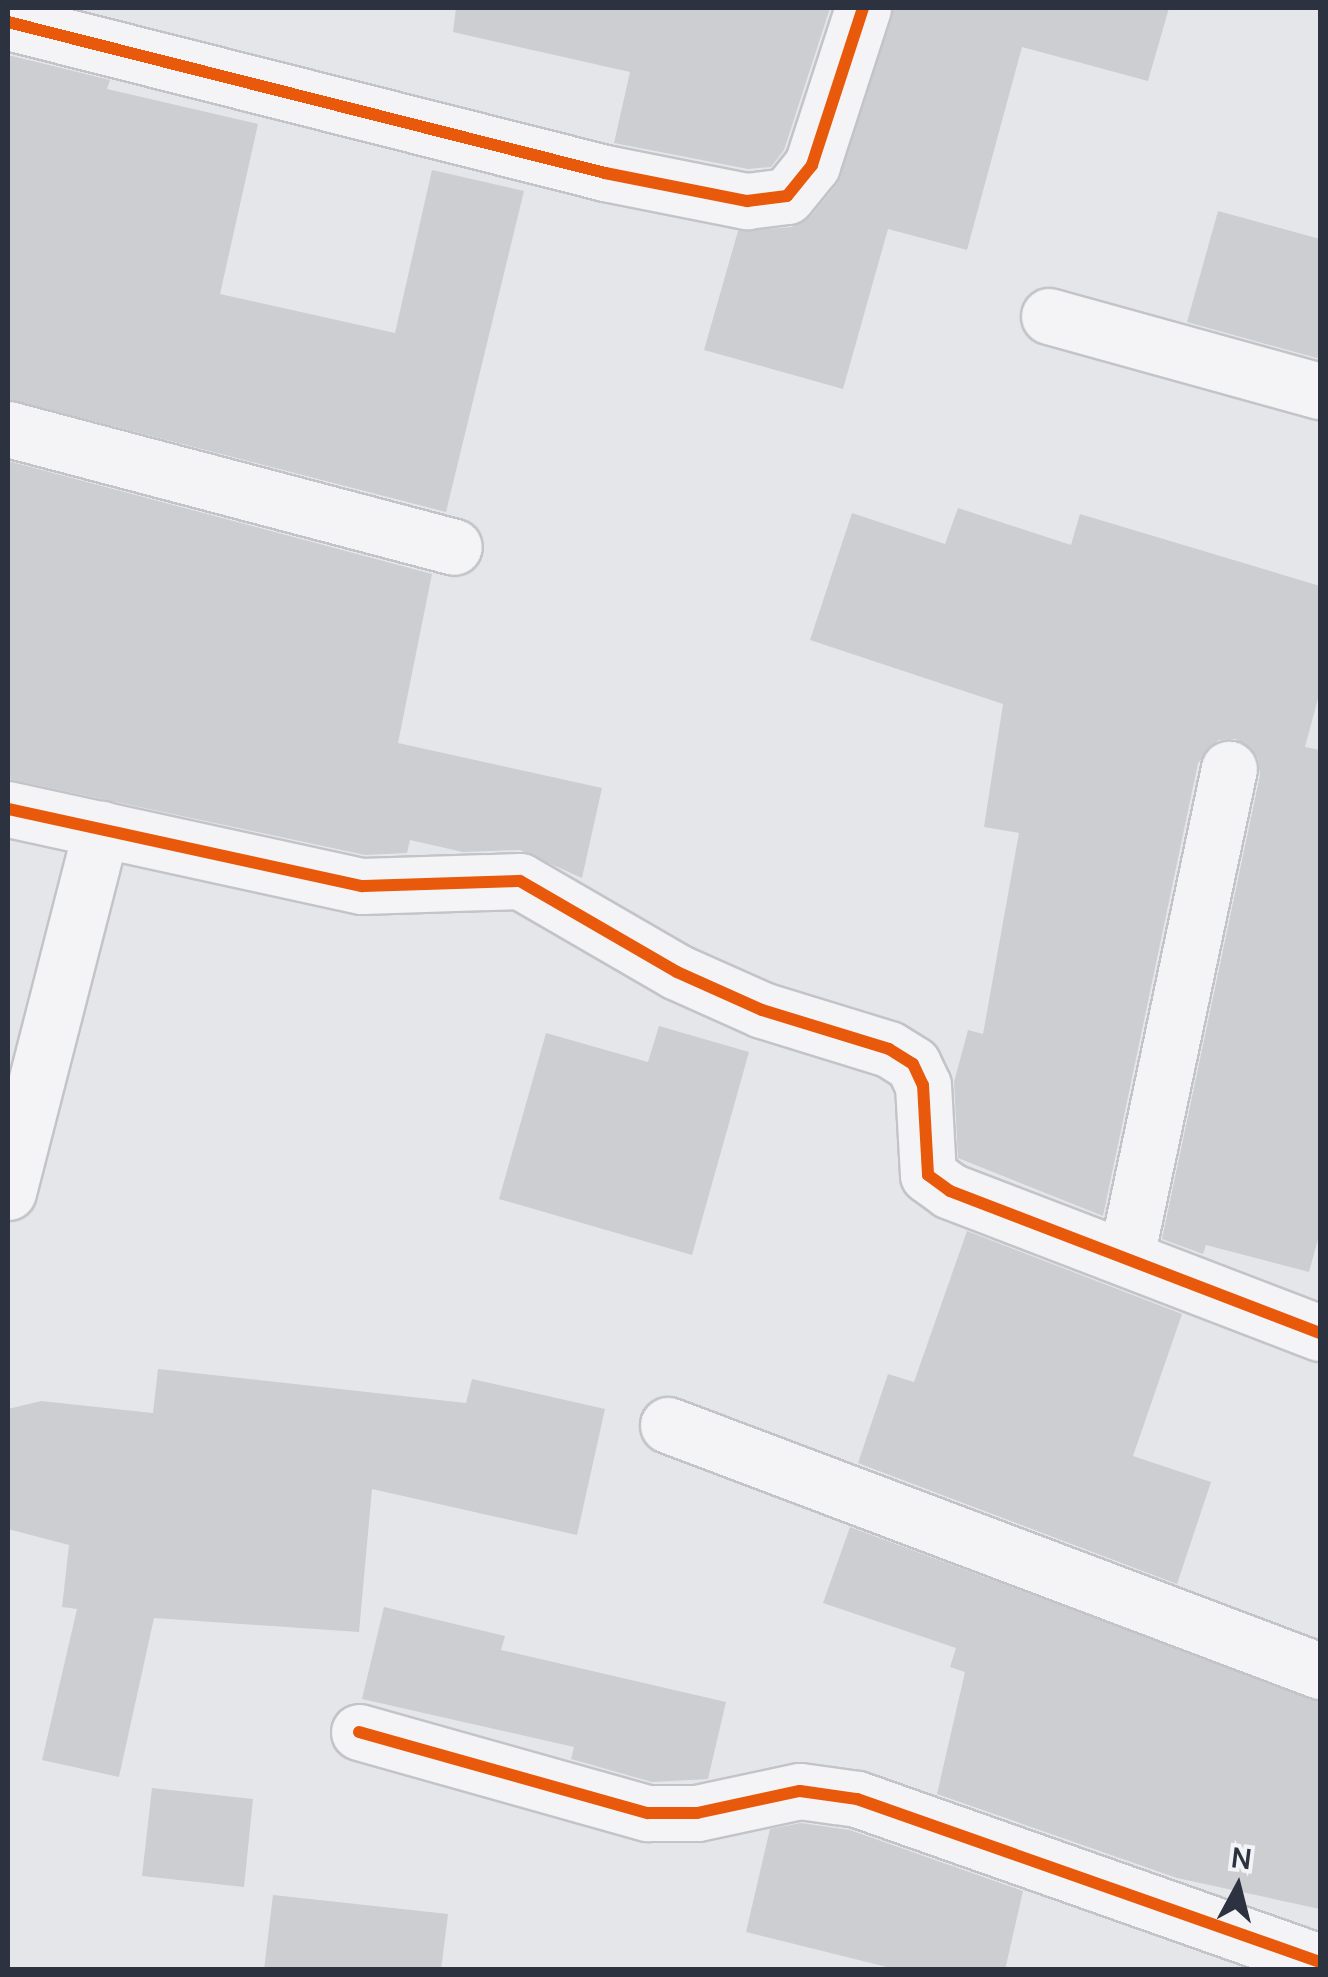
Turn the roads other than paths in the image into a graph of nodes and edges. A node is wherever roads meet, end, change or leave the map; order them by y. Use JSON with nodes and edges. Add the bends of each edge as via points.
{"nodes":[{"id":1,"x":863,"y":8,"type":"edge"},
{"id":2,"x":8,"y":22,"type":"edge"},
{"id":3,"x":1049,"y":316,"type":"dead end"},
{"id":4,"x":1320,"y":391,"type":"edge"},
{"id":5,"x":8,"y":428,"type":"edge"},
{"id":6,"x":454,"y":547,"type":"dead end"},
{"id":7,"x":1229,"y":769,"type":"dead end"},
{"id":8,"x":8,"y":808,"type":"edge"},
{"id":9,"x":102,"y":828,"type":"junction"},
{"id":10,"x":8,"y":1192,"type":"edge"},
{"id":11,"x":1126,"y":1257,"type":"junction"},
{"id":12,"x":1320,"y":1333,"type":"edge"},
{"id":13,"x":668,"y":1425,"type":"dead end"},
{"id":14,"x":1320,"y":1671,"type":"edge"},
{"id":15,"x":359,"y":1732,"type":"dead end"},
{"id":16,"x":1320,"y":1962,"type":"edge"}],
"edges":[{"from":1,"to":2,"type":"street","via":[[812,165],[787,196],[747,201],[606,172]]},
{"from":3,"to":4,"type":"street"},
{"from":5,"to":6,"type":"street"},
{"from":7,"to":11,"type":"street"},
{"from":8,"to":9,"type":"street"},
{"from":9,"to":10,"type":"street"},
{"from":9,"to":11,"type":"street","via":[[362,886],[520,881],[677,972],[762,1010],[889,1048],[912,1064],[923,1085],[928,1175],[950,1192]]},
{"from":11,"to":12,"type":"street"},
{"from":13,"to":14,"type":"street"},
{"from":15,"to":16,"type":"street","via":[[648,1813],[697,1813],[800,1791],[856,1800]]}]}
